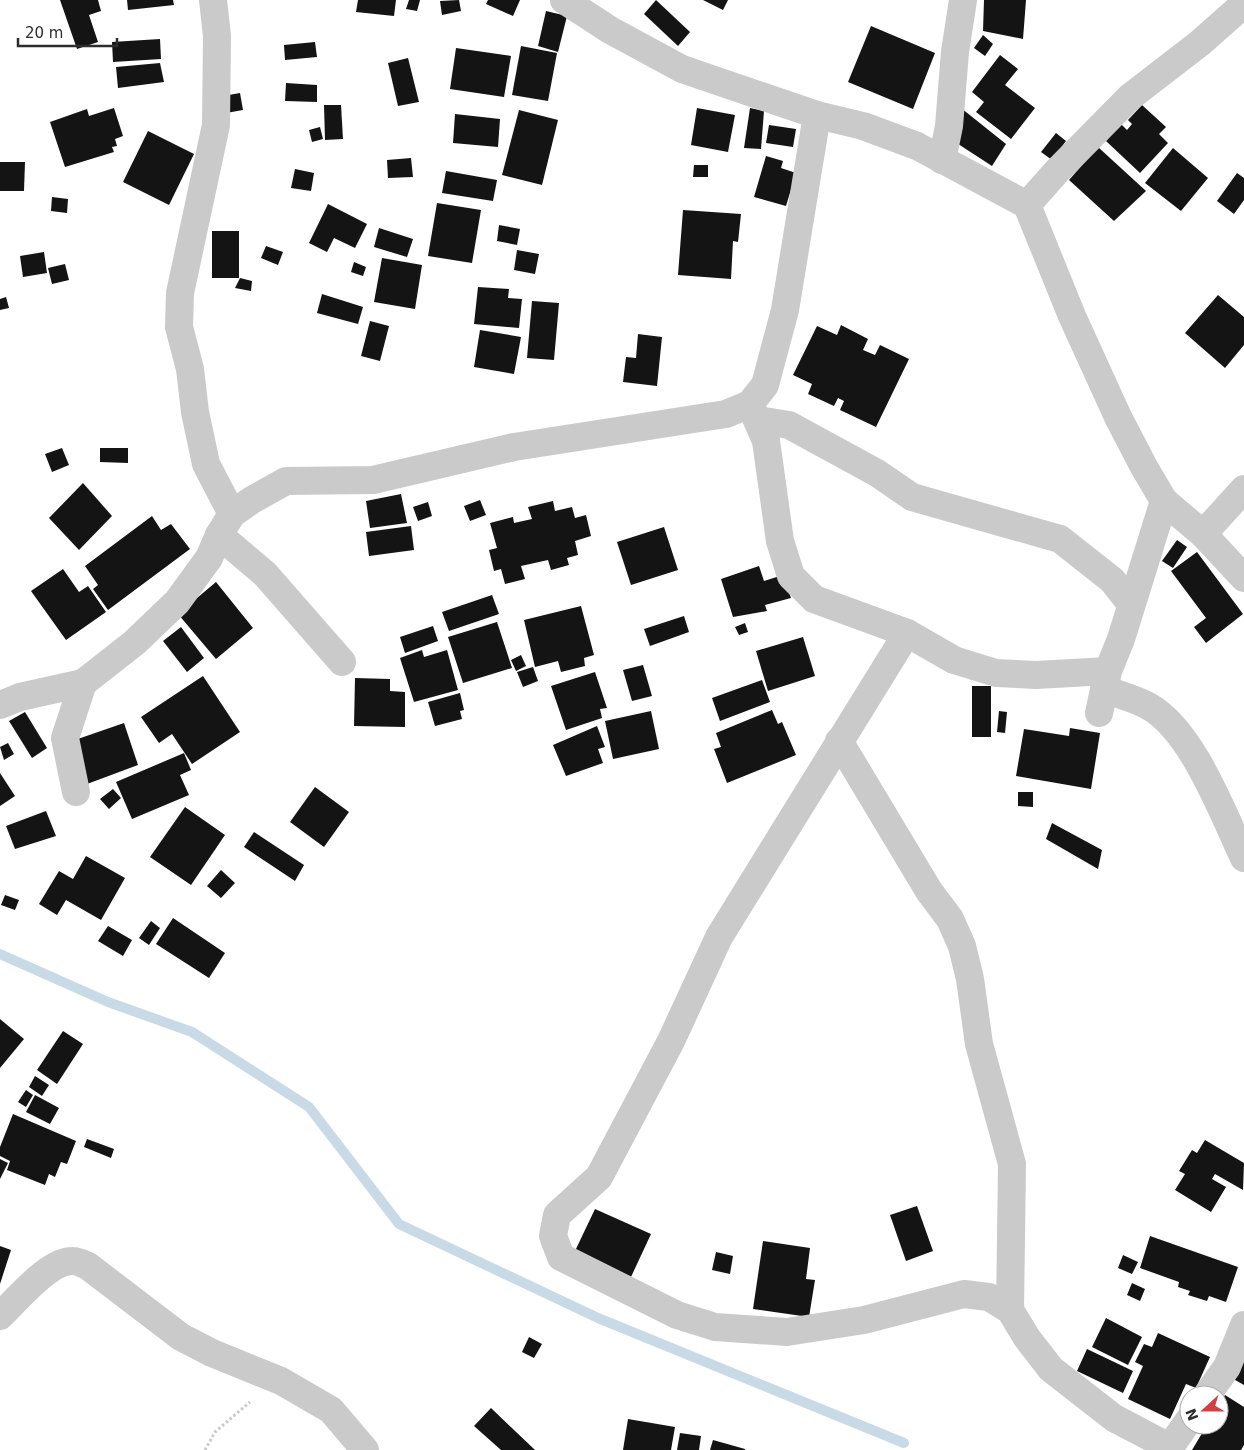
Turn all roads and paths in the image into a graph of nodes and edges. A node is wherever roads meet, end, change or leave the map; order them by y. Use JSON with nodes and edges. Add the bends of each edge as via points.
{"nodes":[{"id":1,"x":213,"y":0,"type":"edge"},
{"id":2,"x":564,"y":0,"type":"edge"},
{"id":3,"x":963,"y":0,"type":"edge"},
{"id":4,"x":1244,"y":4,"type":"edge"},
{"id":5,"x":817,"y":115,"type":"junction"},
{"id":6,"x":942,"y":160,"type":"junction"},
{"id":7,"x":1027,"y":205,"type":"junction"},
{"id":8,"x":753,"y":412,"type":"junction"},
{"id":9,"x":1244,"y":489,"type":"edge"},
{"id":10,"x":1164,"y":501,"type":"junction"},
{"id":11,"x":225,"y":524,"type":"junction"},
{"id":12,"x":1203,"y":534,"type":"junction"},
{"id":13,"x":1244,"y":578,"type":"edge"},
{"id":14,"x":1131,"y":604,"type":"junction"},
{"id":15,"x":907,"y":634,"type":"junction"},
{"id":16,"x":342,"y":662,"type":"dead end"},
{"id":17,"x":83,"y":683,"type":"junction"},
{"id":18,"x":1103,"y":691,"type":"junction"},
{"id":19,"x":0,"y":705,"type":"edge"},
{"id":20,"x":839,"y":741,"type":"junction"},
{"id":21,"x":76,"y":792,"type":"dead end"},
{"id":22,"x":1244,"y":858,"type":"edge"},
{"id":23,"x":1010,"y":1310,"type":"junction"},
{"id":24,"x":0,"y":1316,"type":"edge"},
{"id":25,"x":1244,"y":1325,"type":"edge"},
{"id":26,"x":282,"y":1380,"type":"junction"},
{"id":27,"x":1214,"y":1385,"type":"edge"},
{"id":28,"x":1179,"y":1434,"type":"edge"},
{"id":29,"x":1169,"y":1448,"type":"edge"},
{"id":30,"x":205,"y":1450,"type":"edge"},
{"id":31,"x":366,"y":1450,"type":"edge"}],
"edges":[{"from":1,"to":11,"type":"street","via":[[217,36],[216,126],[180,292],[179,327],[190,369],[206,464]]},
{"from":2,"to":5,"type":"street","via":[[610,30],[682,69]]},
{"from":3,"to":6,"type":"street","via":[[949,126]]},
{"from":4,"to":7,"type":"street","via":[[1130,97]]},
{"from":5,"to":6,"type":"street","via":[[863,126],[917,146]]},
{"from":5,"to":8,"type":"street","via":[[785,310],[765,385]]},
{"from":6,"to":7,"type":"street"},
{"from":7,"to":10,"type":"street","via":[[1118,417]]},
{"from":8,"to":11,"type":"street","via":[[514,448],[372,480],[286,481],[252,500]]},
{"from":8,"to":14,"type":"street","via":[[789,425],[877,473],[912,497],[1060,539],[1112,580]]},
{"from":8,"to":15,"type":"street","via":[[766,441],[780,541],[791,576],[814,599]]},
{"from":9,"to":12,"type":"street"},
{"from":10,"to":12,"type":"street"},
{"from":10,"to":14,"type":"street"},
{"from":11,"to":16,"type":"street"},
{"from":11,"to":17,"type":"street","via":[[209,558],[177,602],[134,643]]},
{"from":12,"to":13,"type":"street"},
{"from":14,"to":18,"type":"street"},
{"from":15,"to":18,"type":"street","via":[[954,660],[996,673],[1036,674]]},
{"from":15,"to":20,"type":"street"},
{"from":17,"to":19,"type":"street","via":[[20,697]]},
{"from":17,"to":21,"type":"street","via":[[65,738]]},
{"from":18,"to":22,"type":"street","via":[[1151,707],[1181,735],[1198,762]]},
{"from":20,"to":23,"type":"street","via":[[929,891],[950,919],[962,946],[980,1044],[1012,1164]]},
{"from":20,"to":23,"type":"street","via":[[718,937],[671,1041],[600,1177],[558,1215],[553,1236],[561,1257],[678,1315],[715,1327],[787,1332],[864,1320],[964,1294],[989,1297]]},
{"from":23,"to":29,"type":"street","via":[[1051,1369],[1114,1418]]},
{"from":24,"to":26,"type":"street","via":[[41,1276],[60,1263],[74,1261],[88,1266],[181,1337]]},
{"from":25,"to":27,"type":"street","via":[[1227,1367]]},
{"from":26,"to":30,"type":"path","via":[[215,1432]]},
{"from":26,"to":31,"type":"street","via":[[331,1410]]},
{"from":28,"to":29,"type":"street"}]}
